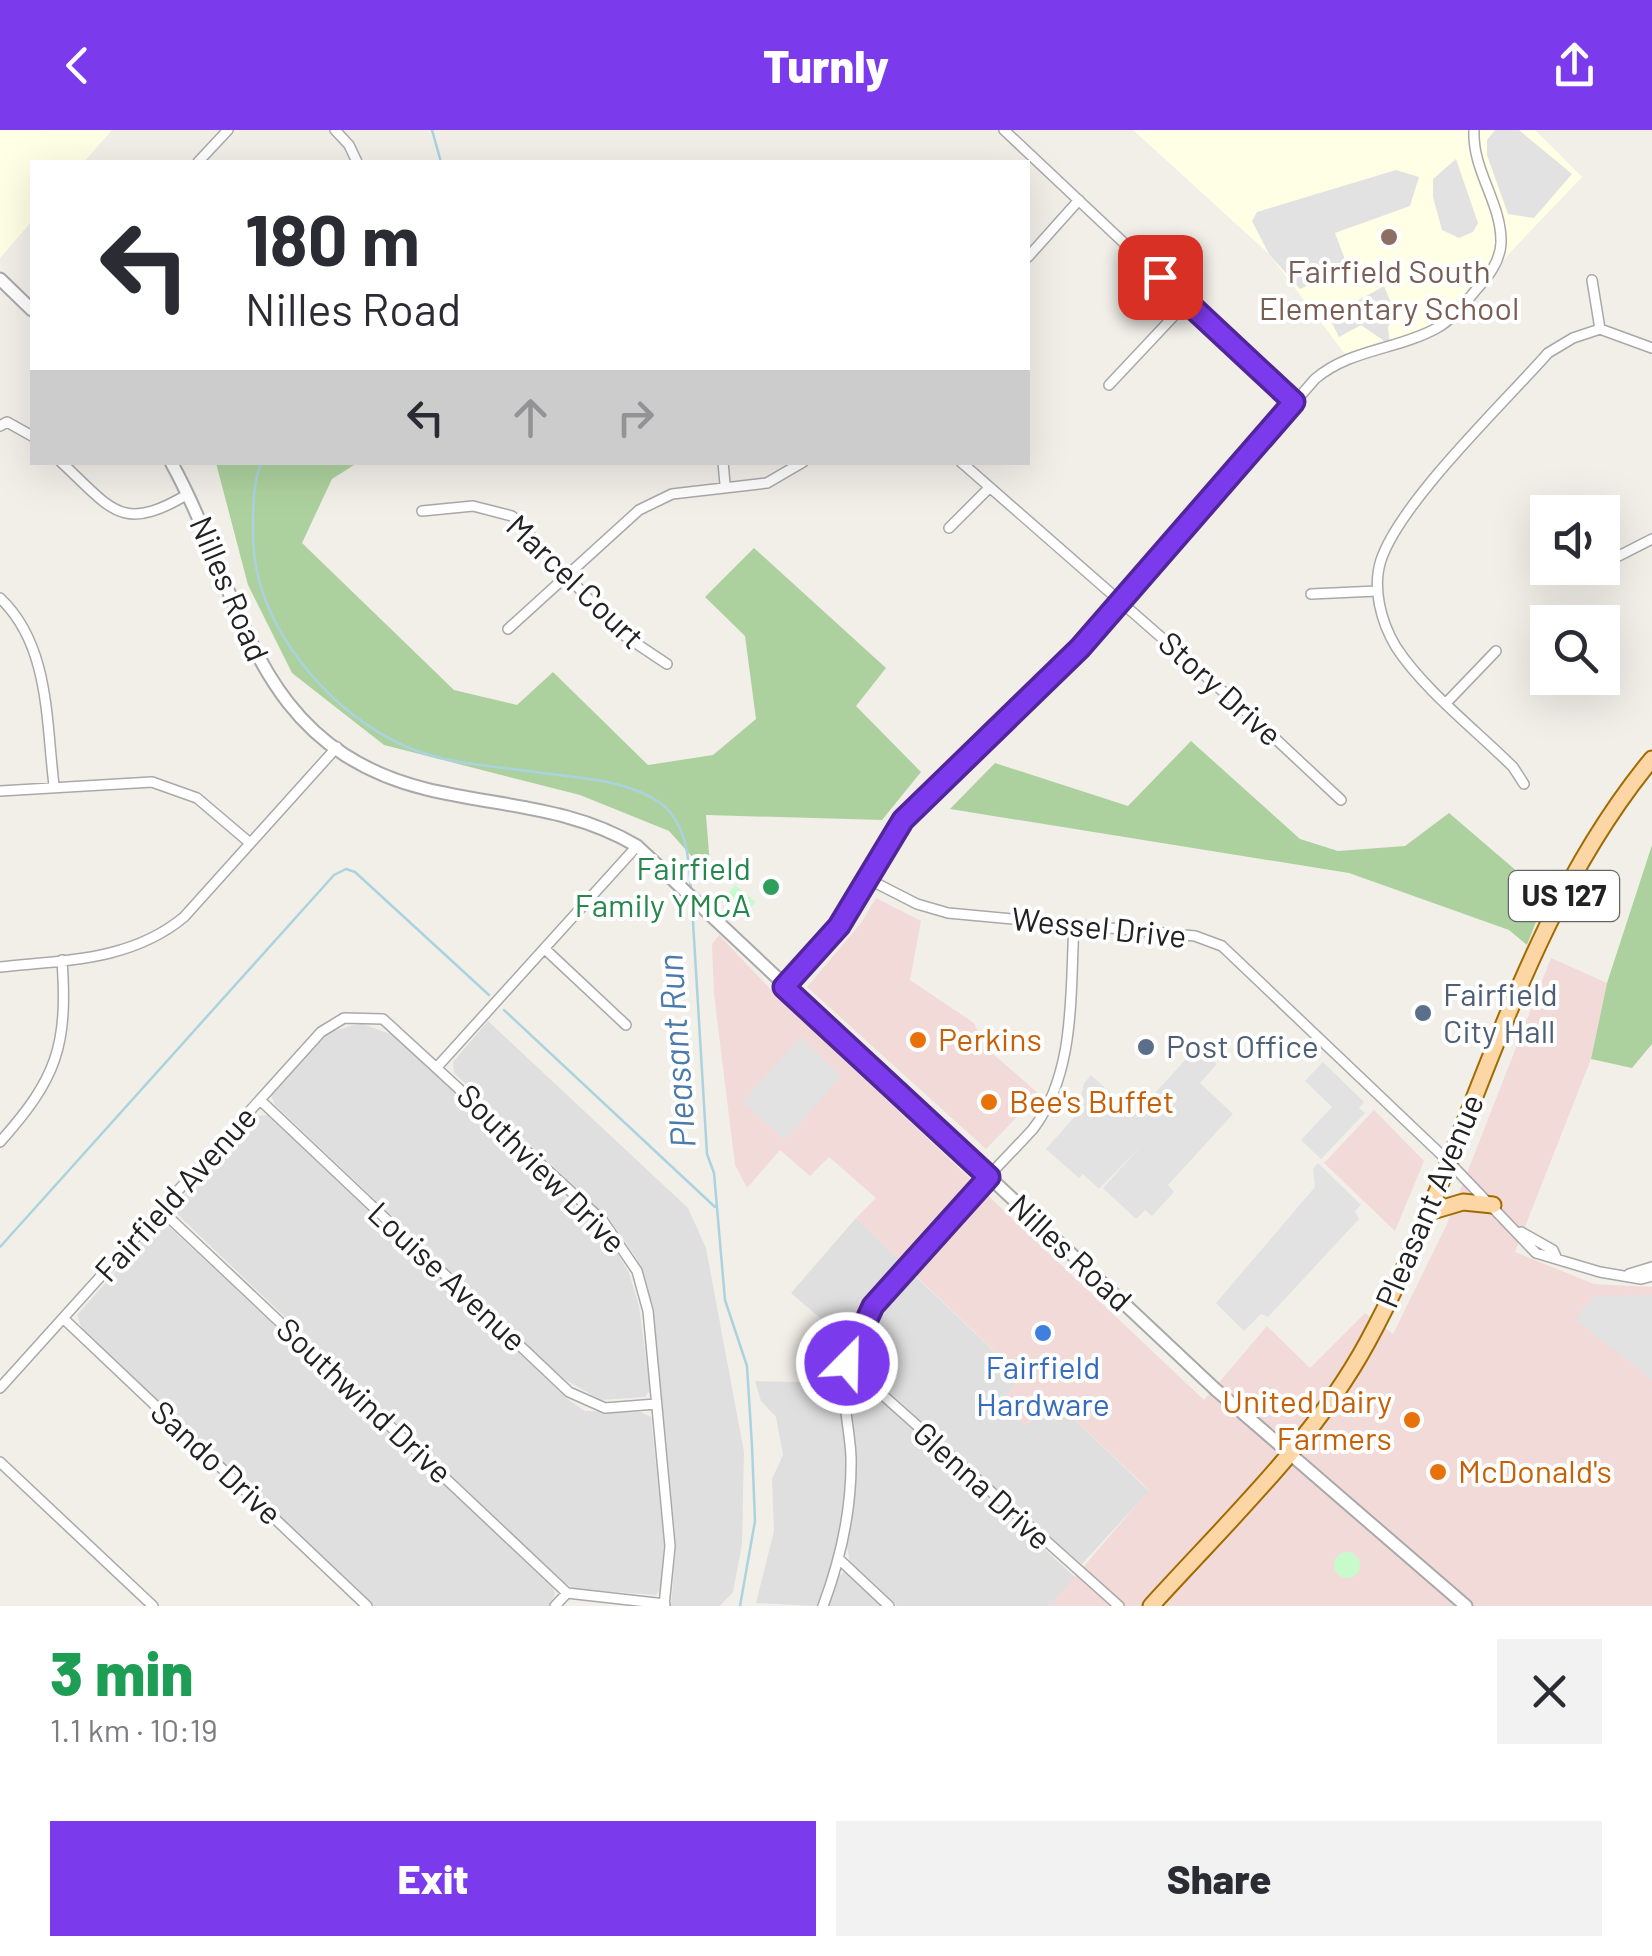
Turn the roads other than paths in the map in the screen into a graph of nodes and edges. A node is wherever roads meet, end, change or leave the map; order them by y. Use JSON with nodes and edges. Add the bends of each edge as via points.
{"nodes":[{"id":1,"x":228,"y":130,"type":"edge"},
{"id":2,"x":335,"y":130,"type":"edge"},
{"id":3,"x":1004,"y":130,"type":"edge"},
{"id":4,"x":1474,"y":130,"type":"edge"},
{"id":5,"x":200,"y":160,"type":"edge"},
{"id":6,"x":356,"y":160,"type":"edge"},
{"id":7,"x":1078,"y":200,"type":"junction"},
{"id":8,"x":1030,"y":255,"type":"edge"},
{"id":9,"x":0,"y":279,"type":"edge"},
{"id":10,"x":1592,"y":280,"type":"dead end"},
{"id":11,"x":1187,"y":302,"type":"junction"},
{"id":12,"x":30,"y":308,"type":"edge"},
{"id":13,"x":1600,"y":329,"type":"junction"},
{"id":14,"x":1652,"y":348,"type":"edge"},
{"id":15,"x":1110,"y":385,"type":"dead end"},
{"id":16,"x":1294,"y":402,"type":"junction"},
{"id":17,"x":0,"y":426,"type":"edge"},
{"id":18,"x":30,"y":435,"type":"edge"},
{"id":19,"x":64,"y":465,"type":"edge"},
{"id":20,"x":173,"y":465,"type":"edge"},
{"id":21,"x":723,"y":465,"type":"edge"},
{"id":22,"x":798,"y":465,"type":"edge"},
{"id":23,"x":964,"y":465,"type":"edge"},
{"id":24,"x":725,"y":484,"type":"junction"},
{"id":25,"x":989,"y":488,"type":"junction"},
{"id":26,"x":188,"y":494,"type":"junction"},
{"id":27,"x":422,"y":510,"type":"dead end"},
{"id":28,"x":948,"y":528,"type":"dead end"},
{"id":29,"x":1652,"y":539,"type":"edge"},
{"id":30,"x":1620,"y":555,"type":"edge"},
{"id":31,"x":570,"y":576,"type":"junction"},
{"id":32,"x":1377,"y":591,"type":"junction"},
{"id":33,"x":1311,"y":594,"type":"dead end"},
{"id":34,"x":0,"y":598,"type":"edge"},
{"id":35,"x":1122,"y":601,"type":"junction"},
{"id":36,"x":508,"y":630,"type":"dead end"},
{"id":37,"x":1496,"y":652,"type":"dead end"},
{"id":38,"x":667,"y":664,"type":"dead end"},
{"id":39,"x":1448,"y":702,"type":"junction"},
{"id":40,"x":337,"y":747,"type":"junction"},
{"id":41,"x":1652,"y":758,"type":"edge"},
{"id":42,"x":1524,"y":784,"type":"dead end"},
{"id":43,"x":54,"y":785,"type":"junction"},
{"id":44,"x":0,"y":790,"type":"edge"},
{"id":45,"x":1341,"y":800,"type":"dead end"},
{"id":46,"x":250,"y":843,"type":"junction"},
{"id":47,"x":637,"y":846,"type":"junction"},
{"id":48,"x":868,"y":878,"type":"junction"},
{"id":49,"x":1074,"y":925,"type":"junction"},
{"id":50,"x":546,"y":950,"type":"junction"},
{"id":51,"x":62,"y":960,"type":"junction"},
{"id":52,"x":0,"y":967,"type":"edge"},
{"id":53,"x":784,"y":987,"type":"junction"},
{"id":54,"x":362,"y":1015,"type":"joint"},
{"id":55,"x":626,"y":1024,"type":"dead end"},
{"id":56,"x":438,"y":1066,"type":"junction"},
{"id":57,"x":260,"y":1100,"type":"junction"},
{"id":58,"x":0,"y":1142,"type":"edge"},
{"id":59,"x":1448,"y":1161,"type":"junction"},
{"id":60,"x":989,"y":1177,"type":"junction"},
{"id":61,"x":1493,"y":1205,"type":"junction"},
{"id":62,"x":160,"y":1210,"type":"junction"},
{"id":63,"x":1426,"y":1213,"type":"junction"},
{"id":64,"x":1652,"y":1267,"type":"edge"},
{"id":65,"x":1629,"y":1274,"type":"junction"},
{"id":66,"x":1652,"y":1276,"type":"edge"},
{"id":67,"x":64,"y":1320,"type":"junction"},
{"id":68,"x":847,"y":1363,"type":"junction"},
{"id":69,"x":0,"y":1388,"type":"edge"},
{"id":70,"x":656,"y":1404,"type":"junction"},
{"id":71,"x":1289,"y":1453,"type":"junction"},
{"id":72,"x":0,"y":1462,"type":"edge"},
{"id":73,"x":840,"y":1560,"type":"junction"},
{"id":74,"x":567,"y":1593,"type":"junction"},
{"id":75,"x":664,"y":1605,"type":"edge"},
{"id":76,"x":153,"y":1606,"type":"edge"},
{"id":77,"x":367,"y":1606,"type":"edge"},
{"id":78,"x":555,"y":1606,"type":"edge"},
{"id":79,"x":823,"y":1606,"type":"edge"},
{"id":80,"x":890,"y":1606,"type":"edge"},
{"id":81,"x":1120,"y":1606,"type":"edge"},
{"id":82,"x":1151,"y":1606,"type":"edge"},
{"id":83,"x":1466,"y":1606,"type":"edge"}],
"edges":[{"from":1,"to":5,"type":"street"},
{"from":2,"to":6,"type":"street"},
{"from":3,"to":7,"type":"street"},
{"from":4,"to":16,"type":"street","via":[[1477,166],[1500,233],[1496,263],[1440,326],[1329,367]]},
{"from":7,"to":8,"type":"street"},
{"from":7,"to":11,"type":"street"},
{"from":9,"to":12,"type":"street"},
{"from":10,"to":13,"type":"street"},
{"from":11,"to":15,"type":"street"},
{"from":11,"to":16,"type":"street"},
{"from":13,"to":14,"type":"street"},
{"from":13,"to":32,"type":"street","via":[[1548,354],[1406,514],[1380,564]]},
{"from":16,"to":35,"type":"street"},
{"from":17,"to":18,"type":"street","via":[[8,422]]},
{"from":19,"to":26,"type":"street","via":[[126,515],[152,514]]},
{"from":20,"to":26,"type":"street","name":"Nilles Road"},
{"from":21,"to":24,"type":"street"},
{"from":22,"to":24,"type":"street","via":[[767,482]]},
{"from":23,"to":25,"type":"street","name":"Story Drive"},
{"from":24,"to":31,"type":"street","via":[[672,494],[639,510]]},
{"from":25,"to":28,"type":"street"},
{"from":25,"to":35,"type":"street","name":"Story Drive"},
{"from":26,"to":40,"type":"street","name":"Nilles Road","via":[[261,668]]},
{"from":27,"to":31,"type":"street","name":"Marcel Court","via":[[496,508]]},
{"from":29,"to":30,"type":"street"},
{"from":31,"to":36,"type":"street"},
{"from":31,"to":38,"type":"street","name":"Marcel Court","via":[[619,632]]},
{"from":32,"to":33,"type":"street"},
{"from":32,"to":39,"type":"street","via":[[1394,644]]},
{"from":34,"to":43,"type":"street","via":[[39,660]]},
{"from":35,"to":45,"type":"street","name":"Story Drive"},
{"from":35,"to":48,"type":"street","via":[[903,820]]},
{"from":37,"to":39,"type":"street"},
{"from":39,"to":42,"type":"street"},
{"from":40,"to":46,"type":"street"},
{"from":40,"to":47,"type":"street","name":"Nilles Road","via":[[416,786],[558,811]]},
{"from":41,"to":59,"type":"main road","name":"Pleasant Avenue","number":"US 127","via":[[1574,876]]},
{"from":43,"to":44,"type":"street"},
{"from":43,"to":46,"type":"street","via":[[167,785],[197,798]]},
{"from":46,"to":51,"type":"street","via":[[184,918],[148,943]]},
{"from":47,"to":50,"type":"street"},
{"from":47,"to":53,"type":"street","name":"Nilles Road"},
{"from":48,"to":49,"type":"street","name":"Wessel Drive","via":[[932,910]]},
{"from":48,"to":53,"type":"street","via":[[839,926]]},
{"from":49,"to":59,"type":"street","name":"Wessel Drive","via":[[1195,936],[1222,946]]},
{"from":49,"to":60,"type":"street","via":[[1056,1088],[1039,1121]]},
{"from":50,"to":55,"type":"street"},
{"from":50,"to":56,"type":"street"},
{"from":51,"to":52,"type":"street"},
{"from":51,"to":58,"type":"street","via":[[65,1026],[58,1059],[35,1103]]},
{"from":53,"to":60,"type":"street","name":"Nilles Road"},
{"from":54,"to":56,"type":"street","name":"Southview Drive","via":[[383,1019]]},
{"from":54,"to":57,"type":"street","name":"Fairfield Avenue","via":[[321,1032]]},
{"from":56,"to":70,"type":"street","name":"Southview Drive","via":[[624,1247],[646,1300]]},
{"from":57,"to":62,"type":"street","name":"Fairfield Avenue"},
{"from":57,"to":70,"type":"street","name":"Louise Avenue","via":[[569,1392],[605,1408]]},
{"from":59,"to":61,"type":"street","name":"Wessel Drive"},
{"from":59,"to":63,"type":"main road","name":"Pleasant Avenue","number":"US 127"},
{"from":60,"to":68,"type":"street","via":[[873,1306]]},
{"from":60,"to":71,"type":"street","name":"Nilles Road"},
{"from":61,"to":63,"type":"main road","via":[[1463,1202]]},
{"from":61,"to":65,"type":"street","name":"Wessel Drive","via":[[1536,1253]]},
{"from":62,"to":67,"type":"street","name":"Fairfield Avenue"},
{"from":62,"to":74,"type":"street","name":"Southwind Drive"},
{"from":63,"to":71,"type":"main road","name":"Pleasant Avenue","number":"US 127","via":[[1367,1344]]},
{"from":64,"to":65,"type":"street","name":"Wessel Drive"},
{"from":65,"to":66,"type":"street","name":"Wessel Drive"},
{"from":67,"to":69,"type":"street","name":"Fairfield Avenue"},
{"from":67,"to":77,"type":"street","name":"Sando Drive"},
{"from":68,"to":73,"type":"street","via":[[850,1500]]},
{"from":68,"to":81,"type":"street","name":"Glenna Drive"},
{"from":70,"to":75,"type":"street","name":"Southview Drive","via":[[670,1546]]},
{"from":71,"to":82,"type":"main road","name":"Pleasant Avenue","number":"US 127"},
{"from":71,"to":83,"type":"street","name":"Nilles Road"},
{"from":72,"to":76,"type":"street"},
{"from":73,"to":79,"type":"street"},
{"from":73,"to":80,"type":"street"},
{"from":74,"to":75,"type":"street"},
{"from":74,"to":78,"type":"street"}]}
